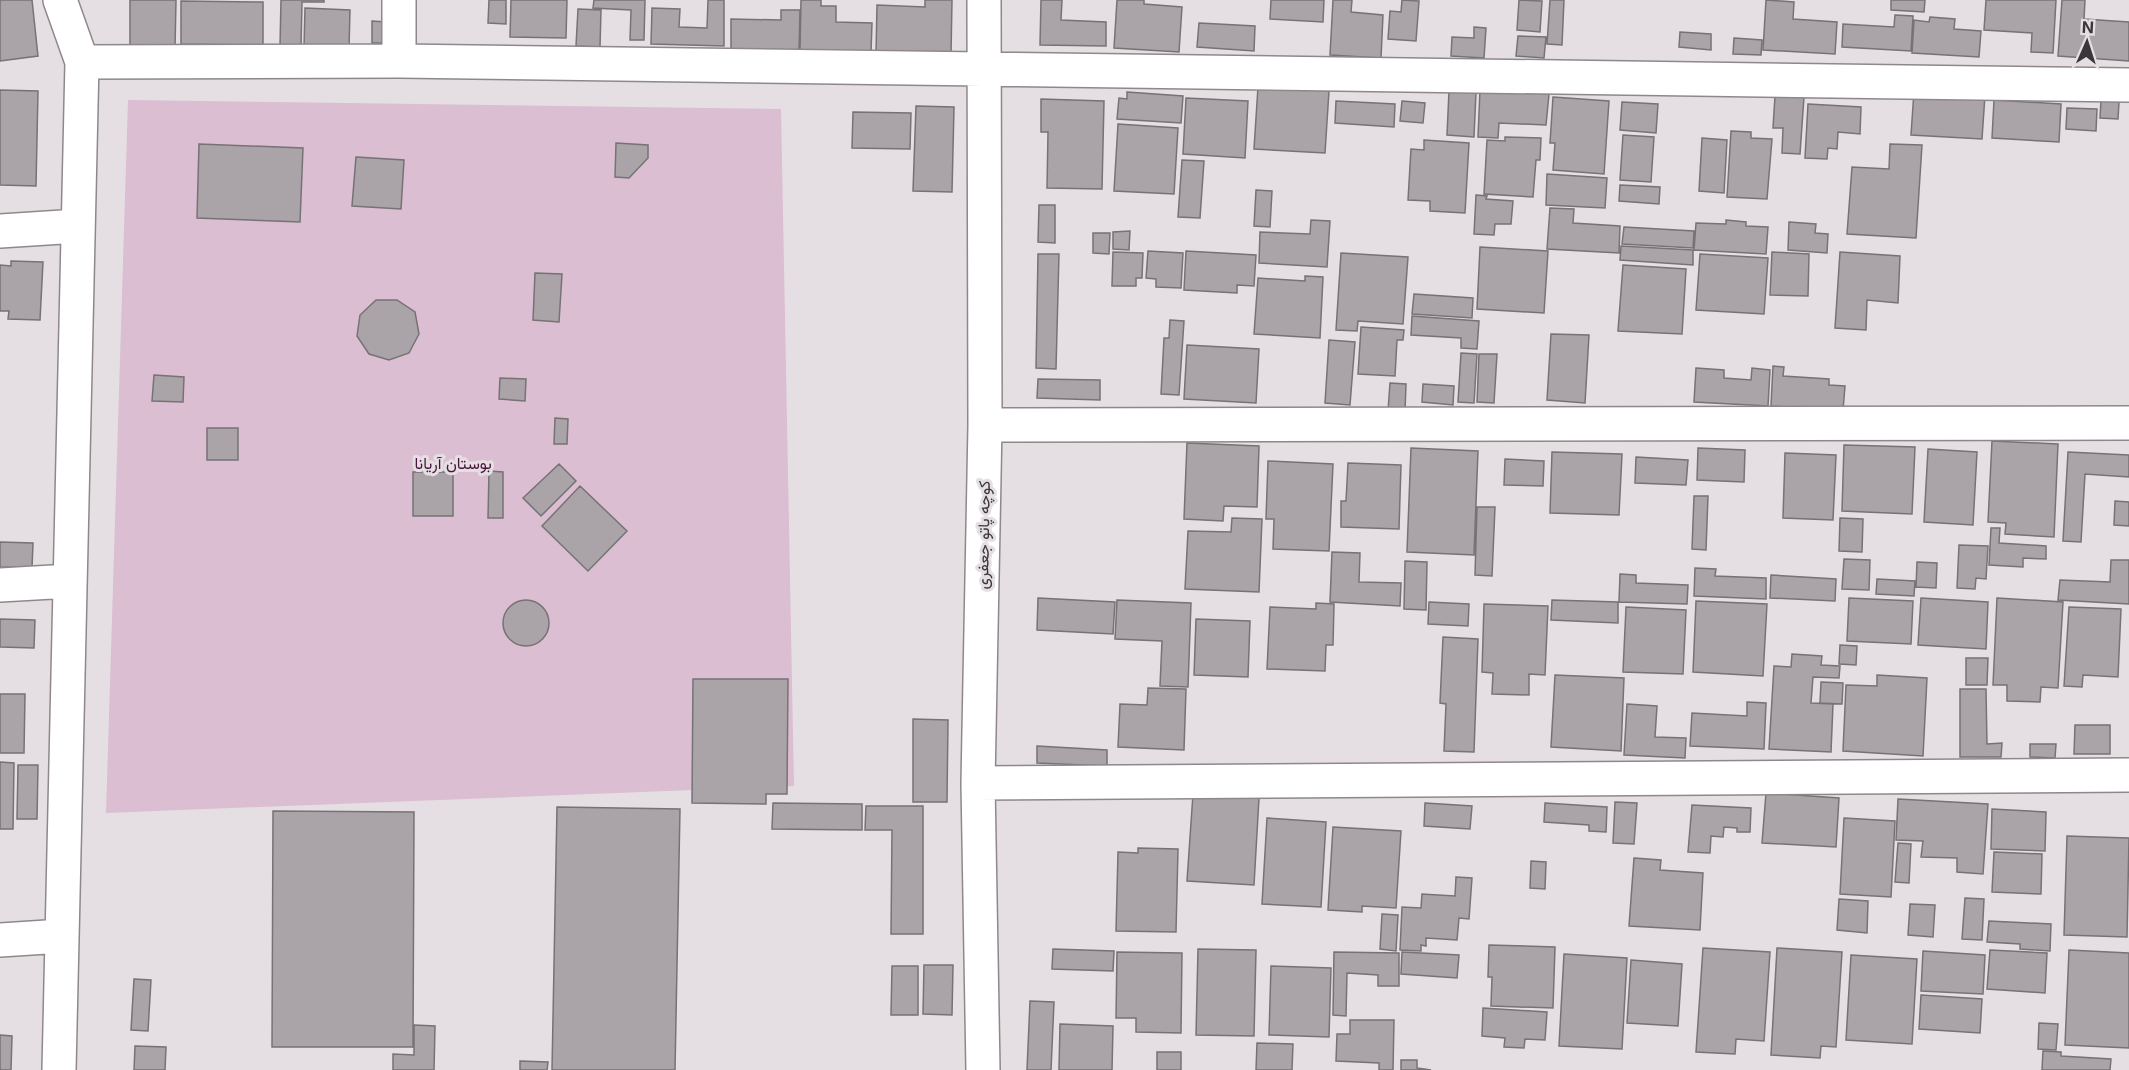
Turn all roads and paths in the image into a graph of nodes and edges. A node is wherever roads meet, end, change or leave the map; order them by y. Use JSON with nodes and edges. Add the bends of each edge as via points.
{"nodes":[{"id":1,"x":60,"y":0,"type":"edge"},
{"id":2,"x":399,"y":0,"type":"edge"},
{"id":3,"x":984,"y":0,"type":"edge"},
{"id":4,"x":399,"y":61,"type":"junction"},
{"id":5,"x":82,"y":62,"type":"junction"},
{"id":6,"x":983,"y":68,"type":"junction"},
{"id":7,"x":2129,"y":85,"type":"edge"},
{"id":8,"x":78,"y":225,"type":"junction"},
{"id":9,"x":0,"y":231,"type":"edge"},
{"id":10,"x":2129,"y":423,"type":"edge"},
{"id":11,"x":985,"y":425,"type":"junction"},
{"id":12,"x":70,"y":581,"type":"junction"},
{"id":13,"x":0,"y":585,"type":"edge"},
{"id":14,"x":2129,"y":775,"type":"edge"},
{"id":15,"x":978,"y":783,"type":"junction"},
{"id":16,"x":62,"y":936,"type":"junction"},
{"id":17,"x":0,"y":940,"type":"edge"},
{"id":18,"x":59,"y":1070,"type":"edge"},
{"id":19,"x":982,"y":1070,"type":"edge"}],
"edges":[{"from":1,"to":5,"type":"street"},
{"from":2,"to":4,"type":"street"},
{"from":3,"to":6,"type":"street","name":"کوچه پاتو جعفری"},
{"from":4,"to":5,"type":"street"},
{"from":4,"to":6,"type":"street"},
{"from":5,"to":8,"type":"street"},
{"from":6,"to":7,"type":"street"},
{"from":6,"to":11,"type":"street","name":"کوچه پاتو جعفری"},
{"from":8,"to":9,"type":"street"},
{"from":8,"to":12,"type":"street"},
{"from":10,"to":11,"type":"street"},
{"from":11,"to":15,"type":"street","name":"کوچه پاتو جعفری"},
{"from":12,"to":13,"type":"street"},
{"from":12,"to":16,"type":"street"},
{"from":14,"to":15,"type":"street"},
{"from":15,"to":19,"type":"street","name":"کوچه پاتو جعفری"},
{"from":16,"to":17,"type":"street"},
{"from":16,"to":18,"type":"street"}]}
